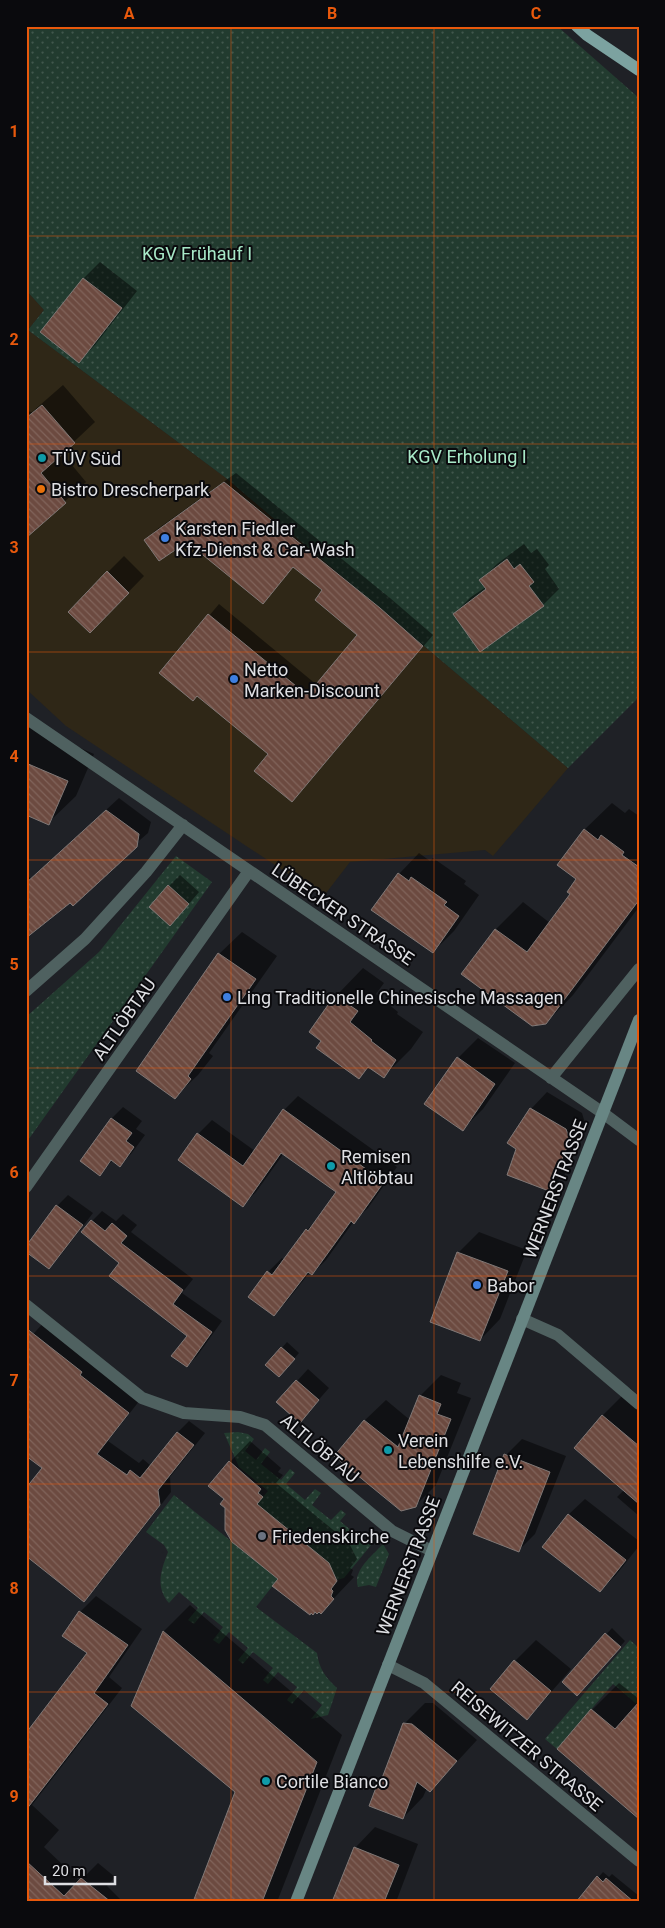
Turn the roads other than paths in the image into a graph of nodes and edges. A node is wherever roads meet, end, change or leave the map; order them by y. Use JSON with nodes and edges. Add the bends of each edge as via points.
{"nodes":[{"id":1,"x":577,"y":26,"type":"edge"},
{"id":2,"x":639,"y":70,"type":"edge"},
{"id":3,"x":26,"y":718,"type":"edge"},
{"id":4,"x":183,"y":825,"type":"junction"},
{"id":5,"x":249,"y":871,"type":"junction"},
{"id":6,"x":639,"y":969,"type":"edge"},
{"id":7,"x":26,"y":991,"type":"edge"},
{"id":8,"x":639,"y":1020,"type":"edge"},
{"id":9,"x":551,"y":1078,"type":"junction"},
{"id":10,"x":603,"y":1113,"type":"junction"},
{"id":11,"x":639,"y":1140,"type":"edge"},
{"id":12,"x":26,"y":1187,"type":"edge"},
{"id":13,"x":26,"y":1305,"type":"edge"},
{"id":14,"x":522,"y":1319,"type":"junction"},
{"id":15,"x":639,"y":1404,"type":"edge"},
{"id":16,"x":432,"y":1551,"type":"junction"},
{"id":17,"x":388,"y":1665,"type":"junction"},
{"id":18,"x":639,"y":1861,"type":"edge"},
{"id":19,"x":296,"y":1902,"type":"edge"}],
"edges":[{"from":1,"to":2,"type":"main road"},
{"from":3,"to":4,"type":"street","name":"LÜBECKER STRASSE"},
{"from":4,"to":5,"type":"street","name":"LÜBECKER STRASSE"},
{"from":4,"to":7,"type":"street","via":[[85,940]]},
{"from":5,"to":9,"type":"street","name":"LÜBECKER STRASSE"},
{"from":5,"to":12,"type":"street","name":"ALTLÖBTAU"},
{"from":6,"to":9,"type":"street"},
{"from":8,"to":10,"type":"street","name":"WERNERSTRASSE"},
{"from":9,"to":10,"type":"street","name":"LÜBECKER STRASSE"},
{"from":10,"to":11,"type":"street","name":"LÜBECKER STRASSE"},
{"from":10,"to":14,"type":"street","name":"WERNERSTRASSE"},
{"from":13,"to":16,"type":"street","name":"ALTLÖBTAU","via":[[142,1398],[184,1413],[240,1417],[265,1425],[392,1531]]},
{"from":14,"to":15,"type":"street","via":[[558,1335]]},
{"from":14,"to":16,"type":"street","name":"WERNERSTRASSE"},
{"from":16,"to":17,"type":"street","name":"WERNERSTRASSE"},
{"from":17,"to":18,"type":"street","name":"REISEWITZER STRASSE","via":[[424,1683]]},
{"from":17,"to":19,"type":"street","name":"WERNERSTRASSE"}]}
